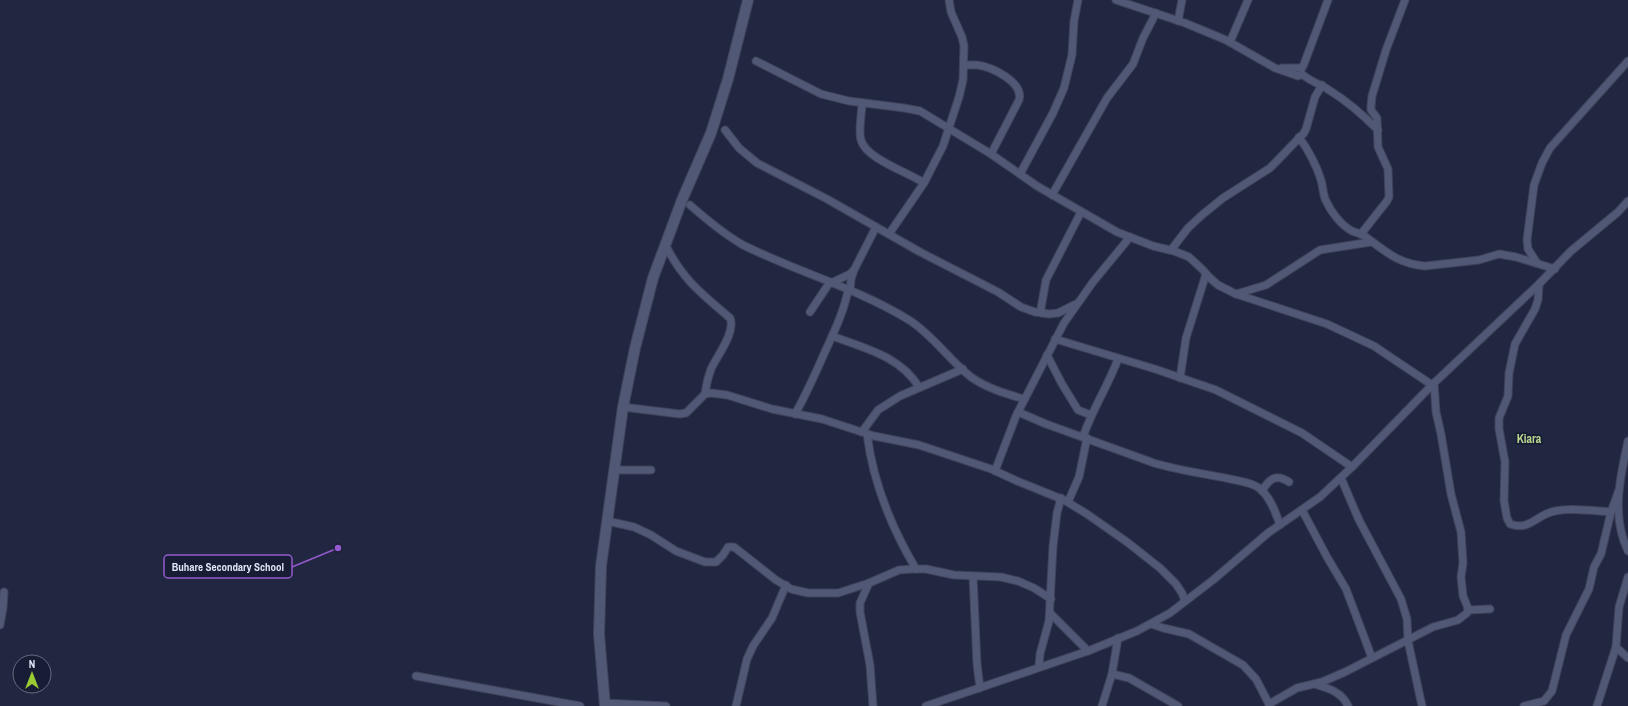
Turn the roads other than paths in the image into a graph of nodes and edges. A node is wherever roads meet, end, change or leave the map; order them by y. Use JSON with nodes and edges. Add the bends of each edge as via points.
{"nodes":[{"id":1,"x":748,"y":0,"type":"edge"},
{"id":2,"x":949,"y":0,"type":"edge"},
{"id":3,"x":1078,"y":0,"type":"edge"},
{"id":4,"x":1116,"y":0,"type":"edge"},
{"id":5,"x":1182,"y":0,"type":"edge"},
{"id":6,"x":1248,"y":0,"type":"edge"},
{"id":7,"x":1328,"y":0,"type":"edge"},
{"id":8,"x":1405,"y":0,"type":"edge"},
{"id":9,"x":1156,"y":13,"type":"junction"},
{"id":10,"x":1178,"y":21,"type":"junction"},
{"id":11,"x":1230,"y":42,"type":"junction"},
{"id":12,"x":756,"y":61,"type":"dead end"},
{"id":13,"x":1628,"y":61,"type":"edge"},
{"id":14,"x":964,"y":65,"type":"junction"},
{"id":15,"x":1275,"y":68,"type":"junction"},
{"id":16,"x":1322,"y":85,"type":"junction"},
{"id":17,"x":862,"y":103,"type":"junction"},
{"id":18,"x":948,"y":128,"type":"junction"},
{"id":19,"x":725,"y":130,"type":"dead end"},
{"id":20,"x":1378,"y":130,"type":"junction"},
{"id":21,"x":1299,"y":137,"type":"junction"},
{"id":22,"x":991,"y":154,"type":"junction"},
{"id":23,"x":1020,"y":174,"type":"junction"},
{"id":24,"x":924,"y":183,"type":"junction"},
{"id":25,"x":1052,"y":195,"type":"junction"},
{"id":26,"x":1627,"y":203,"type":"edge"},
{"id":27,"x":690,"y":205,"type":"dead end"},
{"id":28,"x":1081,"y":212,"type":"junction"},
{"id":29,"x":876,"y":227,"type":"junction"},
{"id":30,"x":889,"y":234,"type":"junction"},
{"id":31,"x":1361,"y":234,"type":"junction"},
{"id":32,"x":1130,"y":237,"type":"junction"},
{"id":33,"x":1371,"y":242,"type":"junction"},
{"id":34,"x":666,"y":246,"type":"junction"},
{"id":35,"x":1171,"y":250,"type":"junction"},
{"id":36,"x":1537,"y":263,"type":"junction"},
{"id":37,"x":1555,"y":269,"type":"junction"},
{"id":38,"x":854,"y":270,"type":"junction"},
{"id":39,"x":1206,"y":274,"type":"junction"},
{"id":40,"x":830,"y":283,"type":"junction"},
{"id":41,"x":1540,"y":284,"type":"junction"},
{"id":42,"x":849,"y":290,"type":"junction"},
{"id":43,"x":1236,"y":294,"type":"junction"},
{"id":44,"x":1076,"y":304,"type":"junction"},
{"id":45,"x":810,"y":312,"type":"dead end"},
{"id":46,"x":1042,"y":313,"type":"junction"},
{"id":47,"x":832,"y":336,"type":"junction"},
{"id":48,"x":1055,"y":339,"type":"junction"},
{"id":49,"x":1047,"y":355,"type":"junction"},
{"id":50,"x":1118,"y":359,"type":"junction"},
{"id":51,"x":963,"y":369,"type":"junction"},
{"id":52,"x":1180,"y":378,"type":"junction"},
{"id":53,"x":1433,"y":384,"type":"junction"},
{"id":54,"x":919,"y":387,"type":"junction"},
{"id":55,"x":705,"y":394,"type":"junction"},
{"id":56,"x":1024,"y":399,"type":"junction"},
{"id":57,"x":623,"y":407,"type":"junction"},
{"id":58,"x":1018,"y":412,"type":"junction"},
{"id":59,"x":795,"y":414,"type":"junction"},
{"id":60,"x":1091,"y":415,"type":"junction"},
{"id":61,"x":864,"y":433,"type":"junction"},
{"id":62,"x":1085,"y":438,"type":"junction"},
{"id":63,"x":1628,"y":441,"type":"edge"},
{"id":64,"x":1352,"y":467,"type":"junction"},
{"id":65,"x":614,"y":470,"type":"junction"},
{"id":66,"x":651,"y":470,"type":"dead end"},
{"id":67,"x":995,"y":471,"type":"junction"},
{"id":68,"x":1341,"y":478,"type":"junction"},
{"id":69,"x":1289,"y":482,"type":"dead end"},
{"id":70,"x":1619,"y":490,"type":"junction"},
{"id":71,"x":1262,"y":491,"type":"junction"},
{"id":72,"x":1064,"y":500,"type":"junction"},
{"id":73,"x":1302,"y":510,"type":"junction"},
{"id":74,"x":1611,"y":512,"type":"junction"},
{"id":75,"x":608,"y":521,"type":"junction"},
{"id":76,"x":1280,"y":525,"type":"junction"},
{"id":77,"x":1628,"y":551,"type":"edge"},
{"id":78,"x":916,"y":569,"type":"junction"},
{"id":79,"x":973,"y":576,"type":"junction"},
{"id":80,"x":1628,"y":577,"type":"edge"},
{"id":81,"x":869,"y":584,"type":"junction"},
{"id":82,"x":786,"y":585,"type":"junction"},
{"id":83,"x":4,"y":592,"type":"dead end"},
{"id":84,"x":1051,"y":599,"type":"junction"},
{"id":85,"x":1185,"y":601,"type":"junction"},
{"id":86,"x":1490,"y":609,"type":"dead end"},
{"id":87,"x":1468,"y":611,"type":"junction"},
{"id":88,"x":1050,"y":613,"type":"junction"},
{"id":89,"x":1151,"y":624,"type":"junction"},
{"id":90,"x":0,"y":625,"type":"edge"},
{"id":91,"x":1118,"y":638,"type":"junction"},
{"id":92,"x":1408,"y":641,"type":"junction"},
{"id":93,"x":1616,"y":647,"type":"junction"},
{"id":94,"x":1088,"y":651,"type":"junction"},
{"id":95,"x":1372,"y":658,"type":"junction"},
{"id":96,"x":1628,"y":658,"type":"edge"},
{"id":97,"x":1039,"y":666,"type":"junction"},
{"id":98,"x":1112,"y":674,"type":"junction"},
{"id":99,"x":416,"y":676,"type":"dead end"},
{"id":100,"x":1312,"y":684,"type":"junction"},
{"id":101,"x":980,"y":688,"type":"junction"},
{"id":102,"x":605,"y":705,"type":"edge"},
{"id":103,"x":1270,"y":705,"type":"edge"},
{"id":104,"x":580,"y":706,"type":"edge"},
{"id":105,"x":666,"y":706,"type":"edge"},
{"id":106,"x":736,"y":706,"type":"edge"},
{"id":107,"x":873,"y":706,"type":"edge"},
{"id":108,"x":926,"y":706,"type":"edge"},
{"id":109,"x":1102,"y":706,"type":"edge"},
{"id":110,"x":1178,"y":706,"type":"edge"},
{"id":111,"x":1348,"y":706,"type":"edge"},
{"id":112,"x":1422,"y":706,"type":"edge"},
{"id":113,"x":1524,"y":706,"type":"edge"},
{"id":114,"x":1597,"y":706,"type":"edge"}],
"edges":[{"from":1,"to":34,"type":"main road","via":[[711,133],[682,200]]},
{"from":2,"to":14,"type":"street","via":[[951,12],[962,37]]},
{"from":3,"to":23,"type":"street","via":[[1072,54],[1064,88],[1053,114]]},
{"from":4,"to":9,"type":"street"},
{"from":5,"to":10,"type":"street"},
{"from":6,"to":11,"type":"street"},
{"from":7,"to":15,"type":"street","via":[[1302,68]]},
{"from":8,"to":20,"type":"street","via":[[1372,96],[1371,110],[1377,118]]},
{"from":9,"to":10,"type":"street"},
{"from":9,"to":25,"type":"street","via":[[1133,64],[1107,98]]},
{"from":10,"to":11,"type":"street"},
{"from":11,"to":15,"type":"street"},
{"from":12,"to":17,"type":"street","via":[[821,94]]},
{"from":13,"to":36,"type":"street","via":[[1550,148],[1542,163],[1534,185],[1526,240],[1528,249]]},
{"from":14,"to":18,"type":"street","via":[[960,97]]},
{"from":14,"to":22,"type":"street","via":[[978,65],[992,70],[1010,79],[1020,92],[1019,100]]},
{"from":15,"to":16,"type":"street","via":[[1298,76],[1302,74],[1308,80]]},
{"from":16,"to":20,"type":"street","via":[[1364,116]]},
{"from":16,"to":21,"type":"street","via":[[1315,97],[1306,129]]},
{"from":17,"to":18,"type":"street","via":[[920,111]]},
{"from":17,"to":24,"type":"street","via":[[861,140],[864,146],[879,158]]},
{"from":18,"to":22,"type":"street"},
{"from":18,"to":24,"type":"street","via":[[943,146]]},
{"from":19,"to":29,"type":"street","via":[[739,148],[757,163],[827,198]]},
{"from":20,"to":31,"type":"street","via":[[1378,147],[1388,169],[1389,197]]},
{"from":21,"to":31,"type":"street","via":[[1313,157],[1324,195],[1333,213],[1345,226]]},
{"from":21,"to":35,"type":"street","via":[[1270,168],[1202,214]]},
{"from":22,"to":23,"type":"street"},
{"from":23,"to":25,"type":"street"},
{"from":24,"to":30,"type":"street"},
{"from":25,"to":28,"type":"street"},
{"from":26,"to":37,"type":"street","via":[[1571,251]]},
{"from":27,"to":40,"type":"street","via":[[712,225],[743,244]]},
{"from":28,"to":32,"type":"street"},
{"from":28,"to":46,"type":"street","via":[[1046,280]]},
{"from":29,"to":30,"type":"street"},
{"from":29,"to":38,"type":"street"},
{"from":30,"to":46,"type":"street","via":[[1021,307]]},
{"from":31,"to":33,"type":"street"},
{"from":32,"to":35,"type":"street"},
{"from":32,"to":44,"type":"street"},
{"from":33,"to":36,"type":"street","via":[[1389,255],[1417,266],[1479,260],[1499,254]]},
{"from":33,"to":43,"type":"street","via":[[1320,250],[1266,285]]},
{"from":34,"to":55,"type":"street","via":[[675,264],[693,287],[732,322],[728,337],[711,370]]},
{"from":34,"to":57,"type":"main road","via":[[653,278]]},
{"from":35,"to":39,"type":"street","via":[[1188,257]]},
{"from":36,"to":37,"type":"street"},
{"from":37,"to":41,"type":"street"},
{"from":38,"to":40,"type":"street"},
{"from":38,"to":42,"type":"street"},
{"from":39,"to":43,"type":"street","via":[[1218,285]]},
{"from":39,"to":52,"type":"street","via":[[1186,338]]},
{"from":40,"to":42,"type":"street"},
{"from":40,"to":45,"type":"street"},
{"from":41,"to":53,"type":"street"},
{"from":41,"to":74,"type":"street","via":[[1535,309],[1515,344],[1508,373],[1508,396],[1499,418],[1505,462],[1504,501],[1507,518],[1510,524],[1520,527],[1560,510]]},
{"from":42,"to":47,"type":"street"},
{"from":42,"to":51,"type":"street","via":[[910,321]]},
{"from":43,"to":53,"type":"street","via":[[1327,324],[1374,346]]},
{"from":44,"to":46,"type":"street","via":[[1058,313]]},
{"from":44,"to":48,"type":"street"},
{"from":47,"to":54,"type":"street","via":[[896,362],[913,376]]},
{"from":47,"to":59,"type":"street"},
{"from":48,"to":49,"type":"street"},
{"from":48,"to":50,"type":"street"},
{"from":49,"to":56,"type":"street"},
{"from":49,"to":60,"type":"street","via":[[1078,410]]},
{"from":50,"to":52,"type":"street"},
{"from":50,"to":60,"type":"street"},
{"from":51,"to":54,"type":"street"},
{"from":51,"to":56,"type":"street","via":[[984,384]]},
{"from":52,"to":64,"type":"street","via":[[1216,390],[1302,433]]},
{"from":53,"to":64,"type":"street"},
{"from":53,"to":87,"type":"street","via":[[1451,494],[1461,532],[1461,577]]},
{"from":54,"to":61,"type":"street","via":[[878,410]]},
{"from":55,"to":57,"type":"street","via":[[686,413],[680,414]]},
{"from":55,"to":59,"type":"street","via":[[727,395]]},
{"from":56,"to":58,"type":"street"},
{"from":57,"to":65,"type":"main road"},
{"from":58,"to":62,"type":"street"},
{"from":58,"to":67,"type":"street"},
{"from":59,"to":61,"type":"street"},
{"from":60,"to":62,"type":"street"},
{"from":61,"to":67,"type":"street","via":[[919,445]]},
{"from":61,"to":78,"type":"street","via":[[879,487],[896,533]]},
{"from":62,"to":71,"type":"street","via":[[1170,468],[1250,484]]},
{"from":62,"to":72,"type":"street","via":[[1079,477]]},
{"from":63,"to":70,"type":"street"},
{"from":64,"to":68,"type":"street"},
{"from":65,"to":66,"type":"street"},
{"from":65,"to":75,"type":"main road"},
{"from":67,"to":72,"type":"street"},
{"from":68,"to":73,"type":"street"},
{"from":68,"to":92,"type":"street","via":[[1359,520],[1401,599],[1407,619]]},
{"from":69,"to":71,"type":"street","via":[[1276,477]]},
{"from":70,"to":74,"type":"street"},
{"from":70,"to":77,"type":"street","via":[[1622,537]]},
{"from":71,"to":76,"type":"street"},
{"from":72,"to":84,"type":"street","via":[[1053,546]]},
{"from":72,"to":85,"type":"street","via":[[1127,542],[1160,568],[1176,584]]},
{"from":73,"to":76,"type":"street"},
{"from":73,"to":95,"type":"street","via":[[1346,589]]},
{"from":74,"to":113,"type":"street","via":[[1589,589],[1566,635],[1552,691],[1544,701]]},
{"from":75,"to":82,"type":"street","via":[[651,535],[676,551],[705,562],[716,562],[728,547],[734,547]]},
{"from":75,"to":102,"type":"main road","via":[[601,566],[599,634]]},
{"from":76,"to":85,"type":"street"},
{"from":78,"to":79,"type":"street"},
{"from":78,"to":81,"type":"street","via":[[899,570]]},
{"from":79,"to":84,"type":"street","via":[[1001,577],[1018,581]]},
{"from":79,"to":101,"type":"street"},
{"from":80,"to":93,"type":"street","via":[[1619,607]]},
{"from":81,"to":82,"type":"street","via":[[838,592],[822,593],[800,592]]},
{"from":81,"to":107,"type":"street","via":[[860,603],[860,612],[870,665]]},
{"from":82,"to":106,"type":"street","via":[[772,618],[747,659]]},
{"from":83,"to":90,"type":"street"},
{"from":84,"to":88,"type":"street"},
{"from":85,"to":89,"type":"street"},
{"from":86,"to":87,"type":"street"},
{"from":87,"to":92,"type":"street","via":[[1458,620],[1433,627]]},
{"from":88,"to":94,"type":"street"},
{"from":88,"to":97,"type":"street"},
{"from":89,"to":91,"type":"street"},
{"from":89,"to":103,"type":"street","via":[[1189,634],[1243,665],[1256,679]]},
{"from":91,"to":94,"type":"street"},
{"from":91,"to":98,"type":"street"},
{"from":92,"to":95,"type":"street"},
{"from":92,"to":112,"type":"street"},
{"from":93,"to":96,"type":"street"},
{"from":93,"to":114,"type":"street"},
{"from":94,"to":97,"type":"street"},
{"from":95,"to":100,"type":"street","via":[[1340,675]]},
{"from":97,"to":101,"type":"street"},
{"from":98,"to":109,"type":"street"},
{"from":98,"to":110,"type":"street","via":[[1129,678]]},
{"from":99,"to":104,"type":"street"},
{"from":100,"to":103,"type":"street","via":[[1297,688]]},
{"from":100,"to":111,"type":"street","via":[[1339,694]]},
{"from":101,"to":108,"type":"street"},
{"from":102,"to":105,"type":"street"}]}
